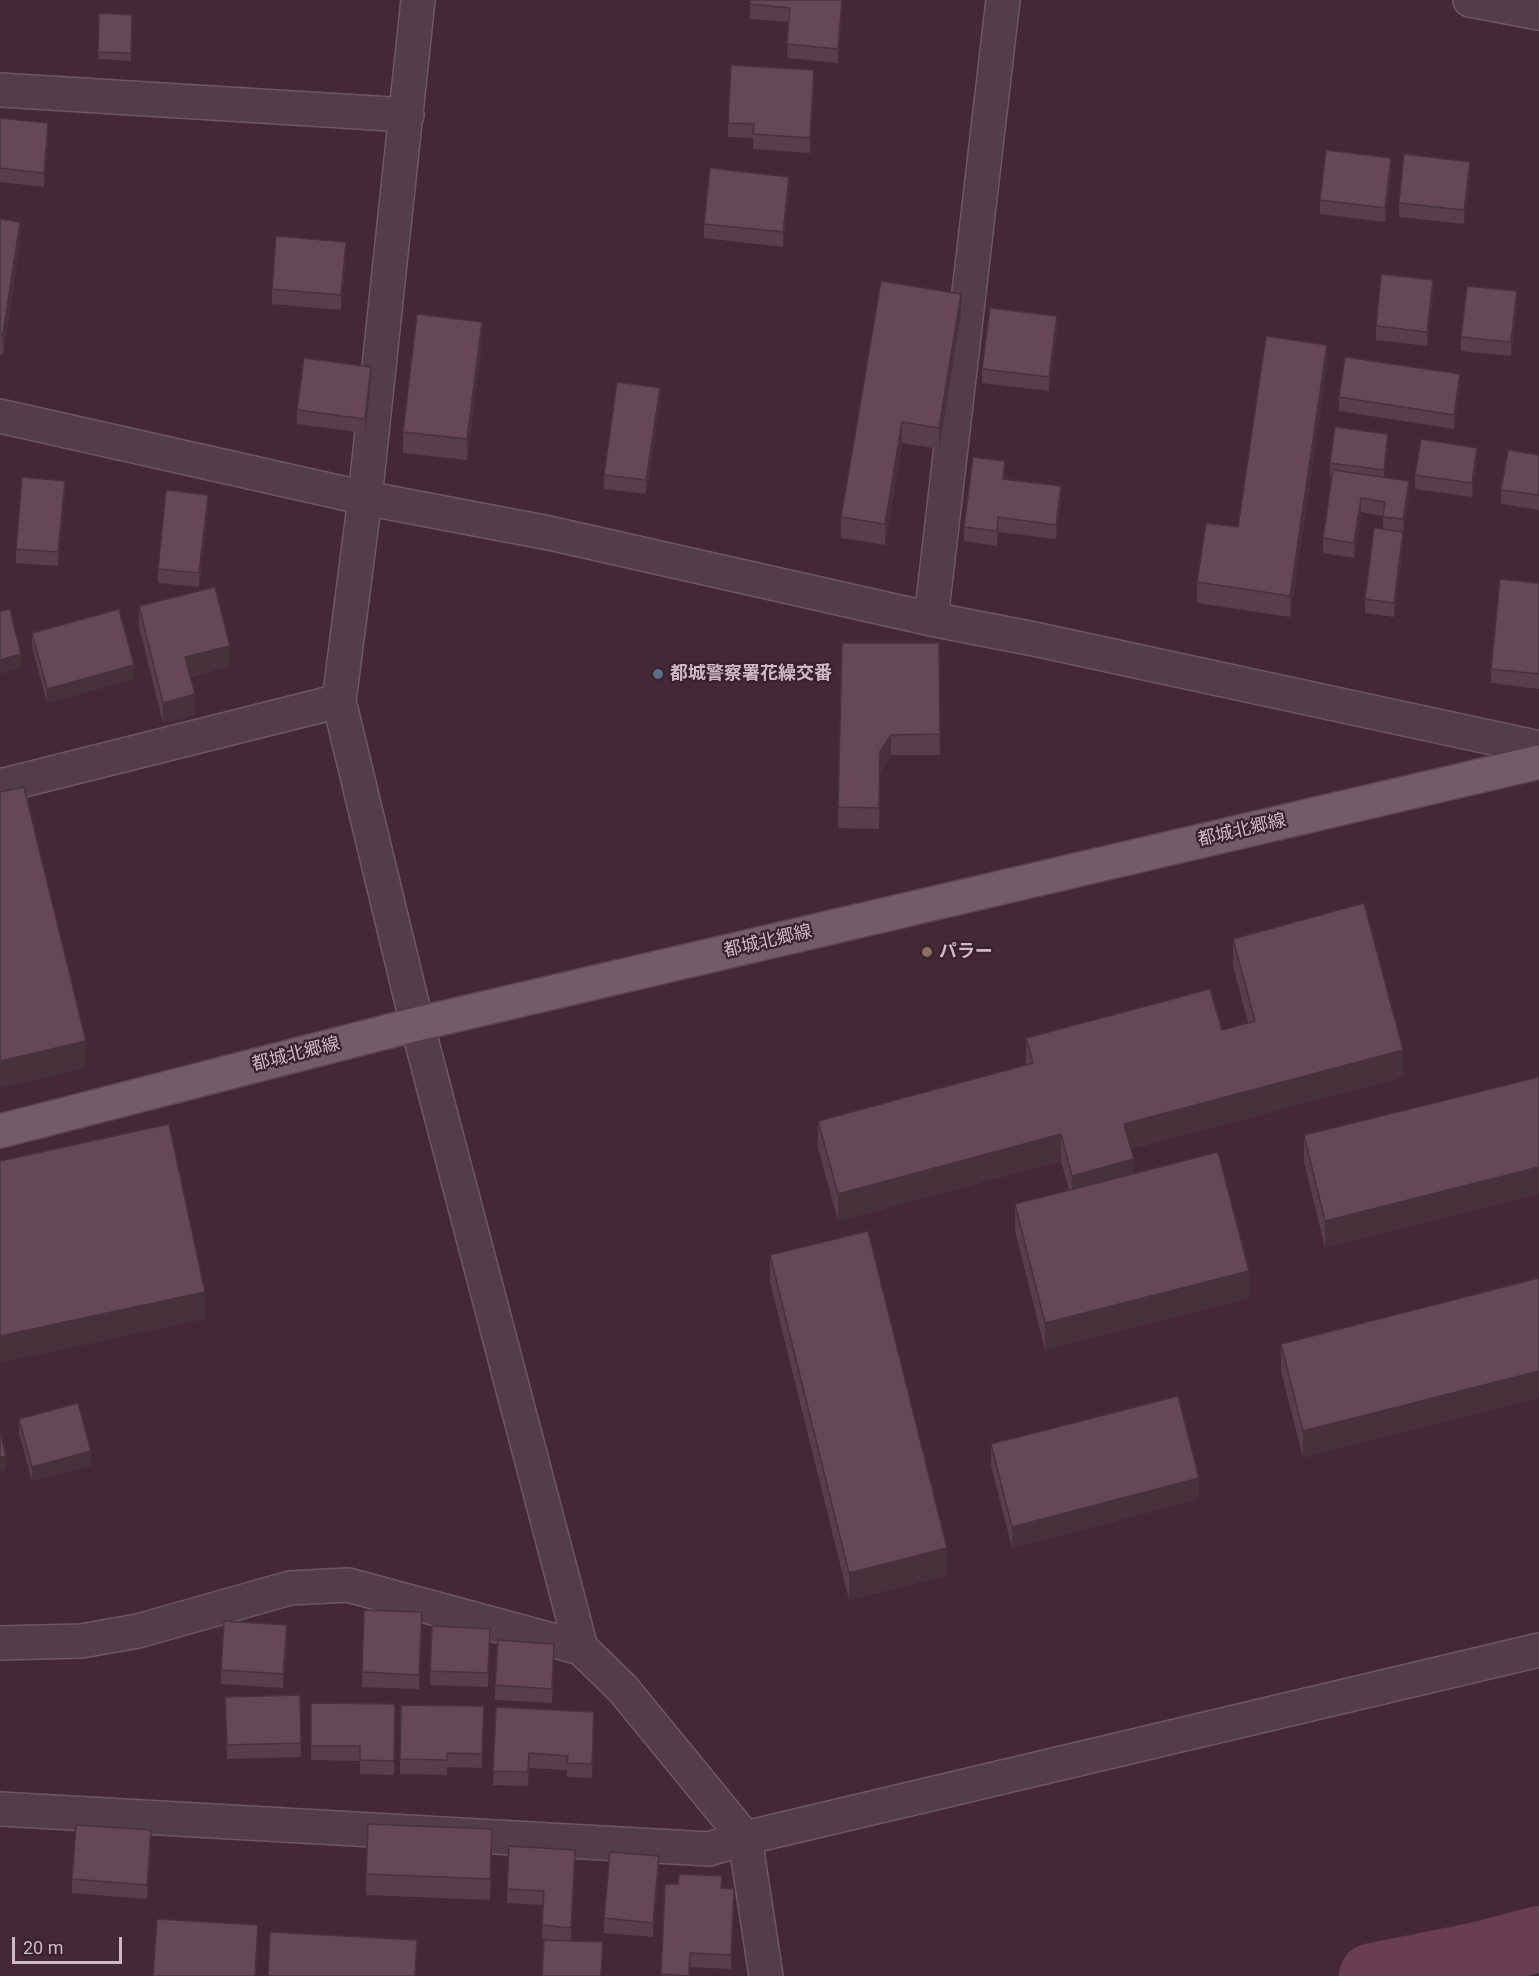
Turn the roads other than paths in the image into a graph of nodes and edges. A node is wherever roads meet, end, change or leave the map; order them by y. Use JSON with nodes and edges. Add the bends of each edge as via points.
{"nodes":[{"id":1,"x":418,"y":0,"type":"edge"},
{"id":2,"x":1004,"y":0,"type":"edge"},
{"id":3,"x":1470,"y":0,"type":"edge"},
{"id":4,"x":1539,"y":13,"type":"edge"},
{"id":5,"x":0,"y":90,"type":"edge"},
{"id":6,"x":406,"y":115,"type":"junction"},
{"id":7,"x":0,"y":416,"type":"edge"},
{"id":8,"x":365,"y":498,"type":"junction"},
{"id":9,"x":931,"y":619,"type":"junction"},
{"id":10,"x":339,"y":701,"type":"junction"},
{"id":11,"x":1539,"y":748,"type":"edge"},
{"id":12,"x":1539,"y":762,"type":"edge"},
{"id":13,"x":0,"y":786,"type":"edge"},
{"id":14,"x":417,"y":1024,"type":"junction"},
{"id":15,"x":0,"y":1131,"type":"edge"},
{"id":16,"x":0,"y":1643,"type":"edge"},
{"id":17,"x":580,"y":1648,"type":"junction"},
{"id":18,"x":1539,"y":1650,"type":"edge"},
{"id":19,"x":0,"y":1809,"type":"edge"},
{"id":20,"x":745,"y":1838,"type":"junction"},
{"id":21,"x":766,"y":1976,"type":"edge"}],
"edges":[{"from":1,"to":6,"type":"street"},
{"from":2,"to":9,"type":"street"},
{"from":3,"to":4,"type":"street"},
{"from":5,"to":6,"type":"street"},
{"from":6,"to":8,"type":"street"},
{"from":7,"to":8,"type":"street"},
{"from":8,"to":9,"type":"street","via":[[549,533]]},
{"from":8,"to":10,"type":"street"},
{"from":9,"to":11,"type":"street"},
{"from":10,"to":13,"type":"street"},
{"from":10,"to":14,"type":"street"},
{"from":12,"to":14,"type":"main road","name":"都城北郷線"},
{"from":14,"to":15,"type":"main road","name":"都城北郷線"},
{"from":14,"to":17,"type":"street"},
{"from":16,"to":17,"type":"street","via":[[81,1641],[138,1631],[290,1588],[348,1585]]},
{"from":17,"to":20,"type":"street","via":[[623,1689]]},
{"from":18,"to":20,"type":"street"},
{"from":19,"to":20,"type":"street","via":[[709,1849]]},
{"from":20,"to":21,"type":"street"}]}
